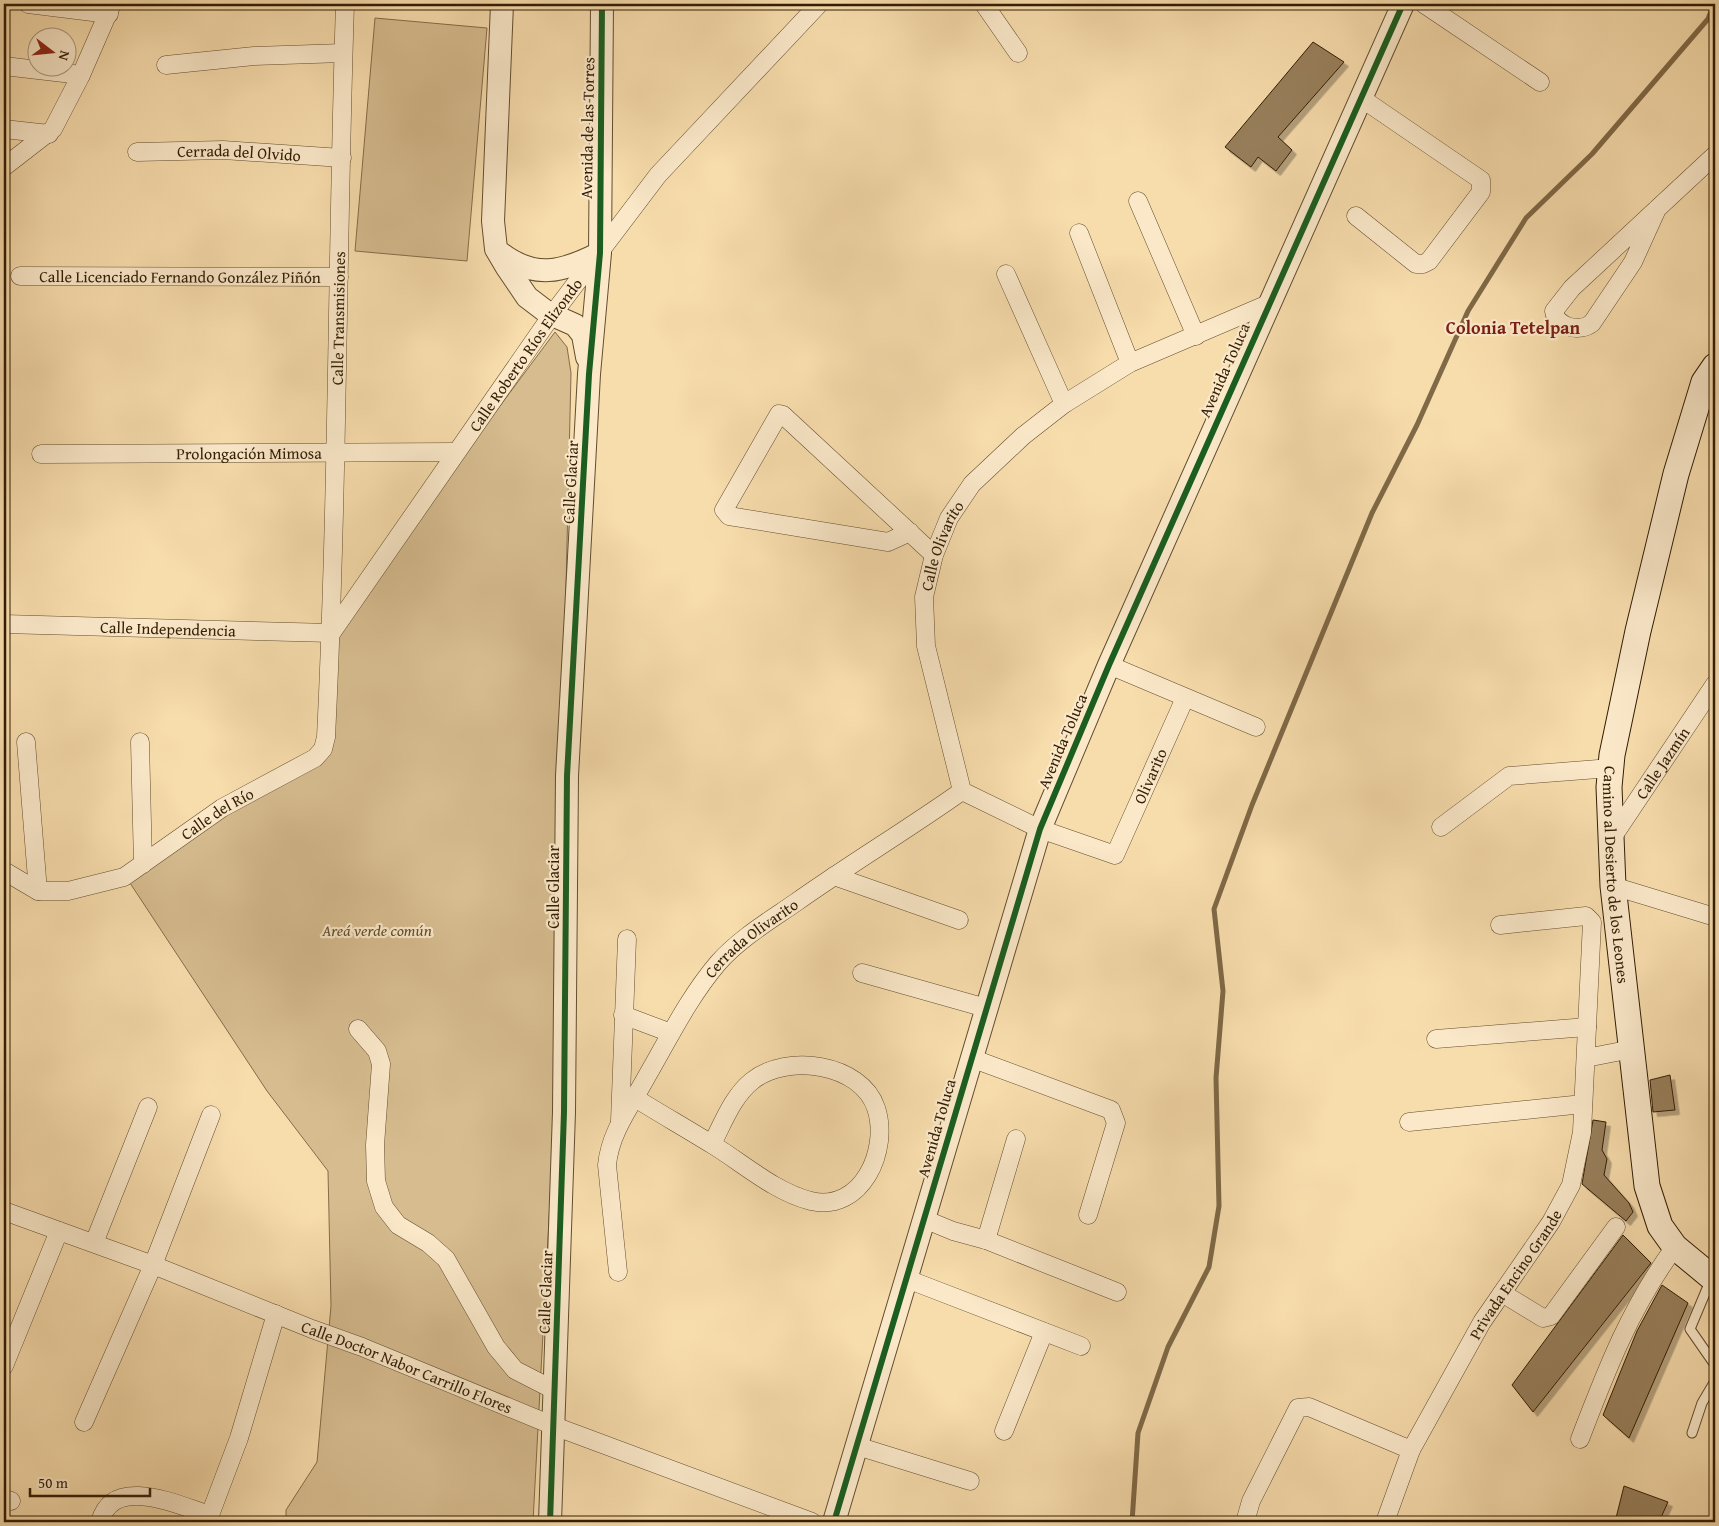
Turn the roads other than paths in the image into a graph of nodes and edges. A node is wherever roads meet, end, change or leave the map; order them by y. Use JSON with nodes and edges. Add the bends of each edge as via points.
{"nodes":[{"id":1,"x":28,"y":4,"type":"edge"},
{"id":2,"x":345,"y":4,"type":"edge"},
{"id":3,"x":502,"y":4,"type":"edge"},
{"id":4,"x":602,"y":4,"type":"edge"},
{"id":5,"x":819,"y":4,"type":"edge"},
{"id":6,"x":984,"y":4,"type":"edge"},
{"id":7,"x":1403,"y":4,"type":"edge"},
{"id":8,"x":1424,"y":4,"type":"edge"},
{"id":9,"x":110,"y":9,"type":"edge"},
{"id":10,"x":1446,"y":10,"type":"edge"},
{"id":11,"x":343,"y":53,"type":"junction"},
{"id":12,"x":1018,"y":53,"type":"dead end"},
{"id":13,"x":166,"y":65,"type":"dead end"},
{"id":14,"x":4,"y":66,"type":"edge"},
{"id":15,"x":81,"y":75,"type":"junction"},
{"id":16,"x":1540,"y":82,"type":"dead end"},
{"id":17,"x":1361,"y":98,"type":"junction"},
{"id":18,"x":4,"y":128,"type":"edge"},
{"id":19,"x":48,"y":134,"type":"junction"},
{"id":20,"x":137,"y":152,"type":"dead end"},
{"id":21,"x":1715,"y":155,"type":"edge"},
{"id":22,"x":342,"y":158,"type":"junction"},
{"id":23,"x":4,"y":167,"type":"edge"},
{"id":24,"x":1138,"y":201,"type":"dead end"},
{"id":25,"x":1657,"y":209,"type":"junction"},
{"id":26,"x":1356,"y":216,"type":"dead end"},
{"id":27,"x":1079,"y":233,"type":"dead end"},
{"id":28,"x":496,"y":249,"type":"junction"},
{"id":29,"x":600,"y":253,"type":"junction"},
{"id":30,"x":1006,"y":274,"type":"dead end"},
{"id":31,"x":20,"y":276,"type":"dead end"},
{"id":32,"x":339,"y":277,"type":"junction"},
{"id":33,"x":1268,"y":304,"type":"junction"},
{"id":34,"x":552,"y":315,"type":"junction"},
{"id":35,"x":1196,"y":336,"type":"junction"},
{"id":36,"x":1130,"y":363,"type":"junction"},
{"id":37,"x":1715,"y":366,"type":"edge"},
{"id":38,"x":589,"y":374,"type":"junction"},
{"id":39,"x":1064,"y":404,"type":"junction"},
{"id":40,"x":337,"y":452,"type":"junction"},
{"id":41,"x":455,"y":452,"type":"junction"},
{"id":42,"x":41,"y":454,"type":"dead end"},
{"id":43,"x":910,"y":532,"type":"junction"},
{"id":44,"x":934,"y":555,"type":"junction"},
{"id":45,"x":4,"y":624,"type":"edge"},
{"id":46,"x":331,"y":633,"type":"junction"},
{"id":47,"x":1109,"y":665,"type":"junction"},
{"id":48,"x":1715,"y":684,"type":"edge"},
{"id":49,"x":1185,"y":698,"type":"junction"},
{"id":50,"x":1256,"y":727,"type":"dead end"},
{"id":51,"x":26,"y":742,"type":"dead end"},
{"id":52,"x":140,"y":742,"type":"dead end"},
{"id":53,"x":1611,"y":768,"type":"junction"},
{"id":54,"x":962,"y":791,"type":"junction"},
{"id":55,"x":1441,"y":827,"type":"dead end"},
{"id":56,"x":1040,"y":829,"type":"junction"},
{"id":57,"x":1610,"y":842,"type":"junction"},
{"id":58,"x":143,"y":864,"type":"junction"},
{"id":59,"x":4,"y":871,"type":"edge"},
{"id":60,"x":834,"y":876,"type":"junction"},
{"id":61,"x":1612,"y":886,"type":"junction"},
{"id":62,"x":38,"y":891,"type":"junction"},
{"id":63,"x":1715,"y":917,"type":"edge"},
{"id":64,"x":959,"y":920,"type":"dead end"},
{"id":65,"x":1500,"y":925,"type":"dead end"},
{"id":66,"x":627,"y":939,"type":"dead end"},
{"id":67,"x":862,"y":973,"type":"dead end"},
{"id":68,"x":986,"y":1008,"type":"junction"},
{"id":69,"x":623,"y":1014,"type":"junction"},
{"id":70,"x":1587,"y":1027,"type":"junction"},
{"id":71,"x":358,"y":1029,"type":"dead end"},
{"id":72,"x":671,"y":1033,"type":"junction"},
{"id":73,"x":1436,"y":1039,"type":"dead end"},
{"id":74,"x":1632,"y":1049,"type":"junction"},
{"id":75,"x":971,"y":1058,"type":"junction"},
{"id":76,"x":1586,"y":1058,"type":"junction"},
{"id":77,"x":635,"y":1098,"type":"junction"},
{"id":78,"x":1584,"y":1104,"type":"junction"},
{"id":79,"x":148,"y":1106,"type":"dead end"},
{"id":80,"x":211,"y":1114,"type":"dead end"},
{"id":81,"x":1409,"y":1122,"type":"dead end"},
{"id":82,"x":620,"y":1124,"type":"junction"},
{"id":83,"x":1016,"y":1139,"type":"dead end"},
{"id":84,"x":712,"y":1144,"type":"junction"},
{"id":85,"x":4,"y":1211,"type":"edge"},
{"id":86,"x":1088,"y":1216,"type":"dead end"},
{"id":87,"x":924,"y":1219,"type":"junction"},
{"id":88,"x":1616,"y":1227,"type":"dead end"},
{"id":89,"x":59,"y":1231,"type":"junction"},
{"id":90,"x":986,"y":1240,"type":"junction"},
{"id":91,"x":94,"y":1244,"type":"junction"},
{"id":92,"x":1675,"y":1247,"type":"junction"},
{"id":93,"x":153,"y":1265,"type":"junction"},
{"id":94,"x":618,"y":1272,"type":"dead end"},
{"id":95,"x":907,"y":1279,"type":"junction"},
{"id":96,"x":1713,"y":1280,"type":"edge"},
{"id":97,"x":1117,"y":1292,"type":"dead end"},
{"id":98,"x":1502,"y":1293,"type":"junction"},
{"id":99,"x":276,"y":1314,"type":"junction"},
{"id":100,"x":1044,"y":1332,"type":"junction"},
{"id":101,"x":1081,"y":1346,"type":"dead end"},
{"id":102,"x":1715,"y":1365,"type":"edge"},
{"id":103,"x":4,"y":1366,"type":"edge"},
{"id":104,"x":1715,"y":1381,"type":"edge"},
{"id":105,"x":556,"y":1391,"type":"junction"},
{"id":106,"x":84,"y":1422,"type":"dead end"},
{"id":107,"x":554,"y":1426,"type":"junction"},
{"id":108,"x":1004,"y":1431,"type":"dead end"},
{"id":109,"x":1692,"y":1434,"type":"dead end"},
{"id":110,"x":1580,"y":1439,"type":"dead end"},
{"id":111,"x":857,"y":1446,"type":"junction"},
{"id":112,"x":1411,"y":1450,"type":"junction"},
{"id":113,"x":970,"y":1480,"type":"dead end"},
{"id":114,"x":210,"y":1518,"type":"edge"},
{"id":115,"x":100,"y":1522,"type":"edge"},
{"id":116,"x":550,"y":1522,"type":"edge"},
{"id":117,"x":812,"y":1522,"type":"edge"},
{"id":118,"x":834,"y":1522,"type":"edge"},
{"id":119,"x":1245,"y":1522,"type":"edge"},
{"id":120,"x":1385,"y":1522,"type":"edge"}],
"edges":[{"from":1,"to":9,"type":"street"},
{"from":2,"to":11,"type":"street","name":"Calle Transmisiones"},
{"from":3,"to":28,"type":"street","via":[[493,221]]},
{"from":4,"to":29,"type":"street","name":"Avenida de las Torres"},
{"from":5,"to":29,"type":"street","name":"Calle Roberto Ríos Elizondo","via":[[658,176]]},
{"from":6,"to":12,"type":"street"},
{"from":7,"to":17,"type":"street","name":"Avenida Toluca"},
{"from":8,"to":10,"type":"street"},
{"from":9,"to":15,"type":"street"},
{"from":10,"to":16,"type":"street"},
{"from":11,"to":13,"type":"street","via":[[254,56]]},
{"from":11,"to":22,"type":"street","name":"Calle Transmisiones"},
{"from":14,"to":15,"type":"street"},
{"from":15,"to":19,"type":"street"},
{"from":17,"to":26,"type":"street","via":[[1481,180],[1482,187],[1429,261],[1423,264],[1416,264]]},
{"from":17,"to":33,"type":"street","name":"Avenida Toluca"},
{"from":18,"to":19,"type":"street"},
{"from":19,"to":23,"type":"street"},
{"from":20,"to":22,"type":"street","name":"Cerrada del Olvido","via":[[223,150]]},
{"from":21,"to":25,"type":"street"},
{"from":22,"to":32,"type":"street","name":"Calle Transmisiones"},
{"from":24,"to":35,"type":"street"},
{"from":25,"to":25,"type":"street","via":[[1572,288],[1554,311],[1555,318],[1562,324],[1578,328],[1592,323],[1633,262]]},
{"from":27,"to":36,"type":"street"},
{"from":28,"to":29,"type":"street","via":[[512,262],[543,271],[580,264]]},
{"from":28,"to":34,"type":"street","via":[[527,297]]},
{"from":29,"to":34,"type":"street","name":"Calle Roberto Ríos Elizondo"},
{"from":29,"to":38,"type":"street","name":"Calle Glaciar"},
{"from":30,"to":39,"type":"street"},
{"from":31,"to":32,"type":"street","name":"Calle Licenciado Fernando González Piñón"},
{"from":32,"to":40,"type":"street","name":"Calle Transmisiones"},
{"from":33,"to":35,"type":"street","name":"Calle Olivarito"},
{"from":33,"to":47,"type":"street","name":"Avenida Toluca"},
{"from":34,"to":38,"type":"street","name":"Calle Glaciar","via":[[575,325],[583,335]]},
{"from":34,"to":41,"type":"street","name":"Calle Roberto Ríos Elizondo"},
{"from":35,"to":36,"type":"street","name":"Calle Olivarito"},
{"from":36,"to":39,"type":"street","name":"Calle Olivarito"},
{"from":37,"to":53,"type":"main road","name":"Camino al Desierto de los Leones","via":[[1704,382],[1676,474],[1638,631]]},
{"from":38,"to":105,"type":"street","name":"Calle Glaciar","via":[[567,776],[564,1112]]},
{"from":39,"to":44,"type":"street","name":"Calle Olivarito","via":[[1023,436],[972,484],[949,518]]},
{"from":40,"to":41,"type":"street","name":"Prolongación Mimosa"},
{"from":40,"to":42,"type":"street","name":"Prolongación Mimosa"},
{"from":40,"to":46,"type":"street","name":"Calle Transmisiones"},
{"from":41,"to":46,"type":"street","name":"Calle Roberto Ríos Elizondo"},
{"from":43,"to":43,"type":"street","via":[[888,542],[729,516],[724,510],[779,414]]},
{"from":43,"to":44,"type":"street"},
{"from":44,"to":54,"type":"street","name":"Calle Olivarito","via":[[924,597],[926,646]]},
{"from":45,"to":46,"type":"street","name":"Calle Independencia"},
{"from":46,"to":58,"type":"street","name":"Calle del Río","via":[[326,737],[315,758],[222,808]]},
{"from":47,"to":49,"type":"street"},
{"from":47,"to":56,"type":"street","name":"Avenida Toluca"},
{"from":48,"to":57,"type":"street","name":"Calle Jazmín"},
{"from":49,"to":50,"type":"street"},
{"from":49,"to":56,"type":"street","name":"Olivarito","via":[[1115,855]]},
{"from":51,"to":62,"type":"street"},
{"from":52,"to":58,"type":"street"},
{"from":53,"to":55,"type":"street","via":[[1509,776]]},
{"from":53,"to":57,"type":"main road","name":"Camino al Desierto de los Leones","via":[[1608,787]]},
{"from":54,"to":56,"type":"street"},
{"from":54,"to":60,"type":"street","name":"Cerrada Olivarito"},
{"from":56,"to":68,"type":"street","name":"Avenida Toluca"},
{"from":57,"to":61,"type":"main road","name":"Camino al Desierto de los Leones"},
{"from":58,"to":62,"type":"street","name":"Calle del Río","via":[[124,877],[98,886]]},
{"from":59,"to":62,"type":"street"},
{"from":60,"to":64,"type":"street"},
{"from":60,"to":72,"type":"street","name":"Cerrada Olivarito","via":[[752,933],[718,963]]},
{"from":61,"to":63,"type":"street"},
{"from":61,"to":74,"type":"main road","name":"Camino al Desierto de los Leones"},
{"from":65,"to":70,"type":"street","name":"Privada Encino Grande","via":[[1590,918]]},
{"from":66,"to":69,"type":"street"},
{"from":67,"to":68,"type":"street"},
{"from":68,"to":75,"type":"street","name":"Avenida Toluca"},
{"from":69,"to":72,"type":"street"},
{"from":69,"to":82,"type":"street"},
{"from":70,"to":73,"type":"street"},
{"from":70,"to":76,"type":"street","name":"Privada Encino Grande"},
{"from":71,"to":105,"type":"street","via":[[378,1051],[381,1064],[375,1145],[376,1181],[384,1207],[398,1225],[428,1243],[446,1259],[496,1347],[515,1370]]},
{"from":72,"to":77,"type":"street","name":"Cerrada Olivarito"},
{"from":74,"to":76,"type":"street"},
{"from":74,"to":92,"type":"main road","name":"Camino al Desierto de los Leones","via":[[1648,1186],[1660,1226]]},
{"from":75,"to":86,"type":"street","via":[[1111,1110],[1115,1115],[1116,1123]]},
{"from":75,"to":87,"type":"street","name":"Avenida Toluca"},
{"from":76,"to":78,"type":"street","name":"Privada Encino Grande"},
{"from":77,"to":82,"type":"street","name":"Cerrada Olivarito"},
{"from":77,"to":84,"type":"street"},
{"from":78,"to":81,"type":"street"},
{"from":78,"to":98,"type":"street","name":"Privada Encino Grande","via":[[1582,1132],[1570,1185],[1551,1222]]},
{"from":79,"to":91,"type":"street"},
{"from":80,"to":93,"type":"street"},
{"from":82,"to":94,"type":"street","name":"Cerrada Olivarito","via":[[609,1148],[607,1165]]},
{"from":83,"to":90,"type":"street"},
{"from":84,"to":84,"type":"street","via":[[781,1189],[812,1201],[828,1202],[848,1196],[864,1182],[875,1158],[880,1133],[876,1107],[860,1085],[838,1072],[804,1064],[779,1067],[753,1080],[735,1100]]},
{"from":85,"to":89,"type":"street","name":"Calle Doctor Nabor Carrillo Flores"},
{"from":87,"to":90,"type":"street"},
{"from":87,"to":95,"type":"street","name":"Avenida Toluca"},
{"from":88,"to":98,"type":"street","via":[[1551,1316],[1543,1318]]},
{"from":89,"to":91,"type":"street","name":"Calle Doctor Nabor Carrillo Flores"},
{"from":89,"to":103,"type":"street"},
{"from":90,"to":97,"type":"street"},
{"from":91,"to":93,"type":"street","name":"Calle Doctor Nabor Carrillo Flores"},
{"from":92,"to":96,"type":"main road","name":"Camino al Desierto de los Leones"},
{"from":92,"to":110,"type":"street","via":[[1639,1299],[1611,1358]]},
{"from":93,"to":99,"type":"street","name":"Calle Doctor Nabor Carrillo Flores"},
{"from":93,"to":106,"type":"street"},
{"from":95,"to":100,"type":"street"},
{"from":95,"to":111,"type":"street","name":"Avenida Toluca"},
{"from":96,"to":102,"type":"lane","via":[[1690,1329]]},
{"from":98,"to":112,"type":"street","name":"Privada Encino Grande","via":[[1482,1322]]},
{"from":99,"to":107,"type":"street","name":"Calle Doctor Nabor Carrillo Flores"},
{"from":99,"to":114,"type":"street","via":[[239,1438]]},
{"from":100,"to":101,"type":"street"},
{"from":100,"to":108,"type":"street"},
{"from":104,"to":109,"type":"lane","via":[[1702,1403]]},
{"from":105,"to":107,"type":"street","name":"Calle Glaciar"},
{"from":107,"to":116,"type":"street","name":"Calle Glaciar"},
{"from":107,"to":117,"type":"street","name":"Calle Doctor Nabor Carrillo Flores"},
{"from":111,"to":113,"type":"street"},
{"from":111,"to":118,"type":"street","name":"Avenida Toluca"},
{"from":112,"to":119,"type":"street","via":[[1309,1407],[1298,1408],[1251,1501]]},
{"from":112,"to":120,"type":"street","name":"Privada Encino Grande"},
{"from":114,"to":115,"type":"street","via":[[134,1495],[113,1501],[103,1510]]}]}
